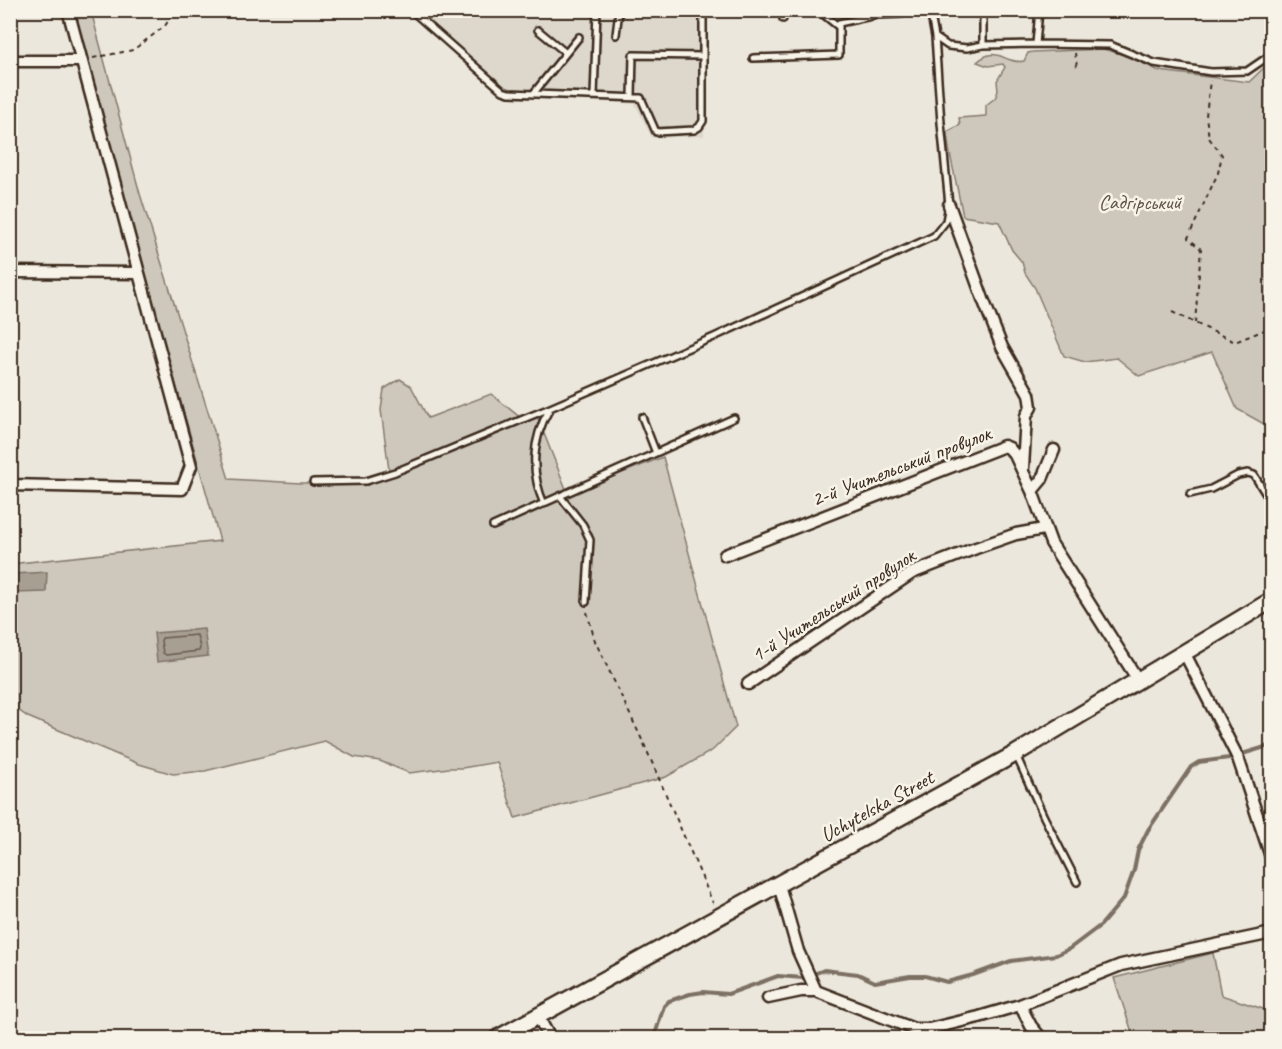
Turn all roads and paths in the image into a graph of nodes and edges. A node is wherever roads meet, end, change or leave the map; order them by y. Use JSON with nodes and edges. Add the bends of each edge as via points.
{"nodes":[{"id":1,"x":68,"y":10,"type":"edge"},
{"id":2,"x":175,"y":10,"type":"edge"},
{"id":3,"x":411,"y":10,"type":"edge"},
{"id":4,"x":597,"y":10,"type":"edge"},
{"id":5,"x":619,"y":10,"type":"edge"},
{"id":6,"x":703,"y":10,"type":"edge"},
{"id":7,"x":783,"y":10,"type":"edge"},
{"id":8,"x":818,"y":10,"type":"edge"},
{"id":9,"x":918,"y":10,"type":"edge"},
{"id":10,"x":930,"y":10,"type":"edge"},
{"id":11,"x":1039,"y":10,"type":"edge"},
{"id":12,"x":783,"y":19,"type":"dead end"},
{"id":13,"x":983,"y":20,"type":"dead end"},
{"id":14,"x":695,"y":26,"type":"dead end"},
{"id":15,"x":703,"y":26,"type":"junction"},
{"id":16,"x":839,"y":27,"type":"junction"},
{"id":17,"x":538,"y":30,"type":"dead end"},
{"id":18,"x":616,"y":35,"type":"dead end"},
{"id":19,"x":579,"y":37,"type":"dead end"},
{"id":20,"x":935,"y":37,"type":"junction"},
{"id":21,"x":1036,"y":44,"type":"junction"},
{"id":22,"x":1073,"y":44,"type":"junction"},
{"id":23,"x":983,"y":45,"type":"junction"},
{"id":24,"x":566,"y":53,"type":"junction"},
{"id":25,"x":1272,"y":54,"type":"edge"},
{"id":26,"x":703,"y":56,"type":"junction"},
{"id":27,"x":753,"y":58,"type":"dead end"},
{"id":28,"x":81,"y":60,"type":"junction"},
{"id":29,"x":10,"y":61,"type":"edge"},
{"id":30,"x":1077,"y":67,"type":"dead end"},
{"id":31,"x":1211,"y":72,"type":"junction"},
{"id":32,"x":533,"y":94,"type":"junction"},
{"id":33,"x":594,"y":96,"type":"junction"},
{"id":34,"x":632,"y":97,"type":"junction"},
{"id":35,"x":949,"y":205,"type":"junction"},
{"id":36,"x":10,"y":272,"type":"edge"},
{"id":37,"x":138,"y":273,"type":"junction"},
{"id":38,"x":1172,"y":312,"type":"dead end"},
{"id":39,"x":1195,"y":323,"type":"junction"},
{"id":40,"x":1272,"y":327,"type":"edge"},
{"id":41,"x":550,"y":408,"type":"junction"},
{"id":42,"x":642,"y":417,"type":"dead end"},
{"id":43,"x":734,"y":418,"type":"dead end"},
{"id":44,"x":1054,"y":450,"type":"dead end"},
{"id":45,"x":656,"y":453,"type":"junction"},
{"id":46,"x":1023,"y":471,"type":"junction"},
{"id":47,"x":313,"y":482,"type":"dead end"},
{"id":48,"x":10,"y":485,"type":"edge"},
{"id":49,"x":1032,"y":491,"type":"junction"},
{"id":50,"x":1190,"y":494,"type":"dead end"},
{"id":51,"x":560,"y":496,"type":"junction"},
{"id":52,"x":544,"y":504,"type":"junction"},
{"id":53,"x":1272,"y":504,"type":"edge"},
{"id":54,"x":493,"y":526,"type":"dead end"},
{"id":55,"x":1044,"y":529,"type":"junction"},
{"id":56,"x":725,"y":555,"type":"dead end"},
{"id":57,"x":1272,"y":600,"type":"edge"},
{"id":58,"x":586,"y":602,"type":"joint"},
{"id":59,"x":1184,"y":652,"type":"junction"},
{"id":60,"x":1138,"y":680,"type":"junction"},
{"id":61,"x":748,"y":684,"type":"dead end"},
{"id":62,"x":1015,"y":754,"type":"junction"},
{"id":63,"x":1272,"y":860,"type":"edge"},
{"id":64,"x":1077,"y":882,"type":"dead end"},
{"id":65,"x":779,"y":885,"type":"junction"},
{"id":66,"x":720,"y":917,"type":"junction"},
{"id":67,"x":1272,"y":933,"type":"edge"},
{"id":68,"x":816,"y":991,"type":"junction"},
{"id":69,"x":768,"y":998,"type":"dead end"},
{"id":70,"x":1020,"y":1005,"type":"junction"},
{"id":71,"x":537,"y":1015,"type":"junction"},
{"id":72,"x":498,"y":1038,"type":"edge"},
{"id":73,"x":550,"y":1038,"type":"edge"},
{"id":74,"x":1041,"y":1038,"type":"edge"}],
"edges":[{"from":1,"to":28,"type":"street"},
{"from":2,"to":28,"type":"path","via":[[165,26],[134,50]]},
{"from":3,"to":32,"type":"lane","via":[[503,91]]},
{"from":4,"to":33,"type":"lane"},
{"from":5,"to":18,"type":"lane"},
{"from":6,"to":15,"type":"lane"},
{"from":7,"to":12,"type":"lane"},
{"from":8,"to":16,"type":"lane"},
{"from":9,"to":16,"type":"lane","via":[[838,23]]},
{"from":10,"to":20,"type":"lane"},
{"from":11,"to":21,"type":"lane"},
{"from":13,"to":23,"type":"lane"},
{"from":14,"to":15,"type":"lane"},
{"from":15,"to":26,"type":"lane"},
{"from":16,"to":27,"type":"lane","via":[[839,55]]},
{"from":17,"to":24,"type":"lane"},
{"from":19,"to":24,"type":"lane"},
{"from":20,"to":23,"type":"lane","via":[[948,46]]},
{"from":20,"to":35,"type":"lane"},
{"from":21,"to":22,"type":"lane"},
{"from":21,"to":23,"type":"lane"},
{"from":22,"to":30,"type":"path"},
{"from":22,"to":31,"type":"lane","via":[[1110,45],[1154,63]]},
{"from":24,"to":32,"type":"lane"},
{"from":25,"to":31,"type":"lane","via":[[1247,71]]},
{"from":26,"to":34,"type":"lane","via":[[633,55]]},
{"from":26,"to":34,"type":"lane","via":[[703,121],[694,130],[656,132],[641,98]]},
{"from":28,"to":29,"type":"street"},
{"from":28,"to":37,"type":"street"},
{"from":31,"to":39,"type":"path","via":[[1206,116],[1209,138],[1222,155],[1218,173],[1188,238],[1201,249]]},
{"from":32,"to":33,"type":"lane"},
{"from":33,"to":34,"type":"lane"},
{"from":35,"to":41,"type":"lane","via":[[941,228],[926,241]]},
{"from":35,"to":46,"type":"street","via":[[1002,347],[1029,394],[1031,407],[1026,416]]},
{"from":36,"to":37,"type":"street"},
{"from":37,"to":48,"type":"street","via":[[190,466],[182,489]]},
{"from":38,"to":39,"type":"path"},
{"from":39,"to":40,"type":"path","via":[[1234,342]]},
{"from":41,"to":47,"type":"lane","via":[[380,478]]},
{"from":41,"to":52,"type":"lane","via":[[540,426],[535,461]]},
{"from":42,"to":45,"type":"lane"},
{"from":43,"to":45,"type":"lane"},
{"from":44,"to":49,"type":"street","via":[[1042,479]]},
{"from":45,"to":51,"type":"lane"},
{"from":46,"to":49,"type":"street","name":"2-й Учительський провулок"},
{"from":46,"to":56,"type":"street","name":"2-й Учительський провулок","via":[[1016,455],[1004,446]]},
{"from":49,"to":55,"type":"street","name":"2-й Учительський провулок"},
{"from":50,"to":53,"type":"lane","via":[[1248,473],[1254,475]]},
{"from":51,"to":52,"type":"lane"},
{"from":51,"to":58,"type":"lane","via":[[590,540]]},
{"from":52,"to":54,"type":"lane"},
{"from":55,"to":60,"type":"street","name":"2-й Учительський провулок"},
{"from":55,"to":61,"type":"street","name":"1-й Учительський провулок","via":[[1016,534],[912,573]]},
{"from":57,"to":59,"type":"main road","name":"Uchytelska Street"},
{"from":58,"to":66,"type":"path","via":[[595,641]]},
{"from":59,"to":60,"type":"main road","name":"Uchytelska Street"},
{"from":59,"to":63,"type":"street","via":[[1237,756]]},
{"from":60,"to":62,"type":"main road","name":"Uchytelska Street"},
{"from":62,"to":64,"type":"lane"},
{"from":62,"to":65,"type":"main road","name":"Uchytelska Street"},
{"from":65,"to":66,"type":"main road","name":"Uchytelska Street"},
{"from":65,"to":68,"type":"street","via":[[798,951]]},
{"from":66,"to":71,"type":"main road","name":"Uchytelska Street"},
{"from":67,"to":70,"type":"street","via":[[1121,965]]},
{"from":68,"to":69,"type":"street"},
{"from":68,"to":70,"type":"street","via":[[914,1029],[929,1029]]},
{"from":70,"to":74,"type":"street"},
{"from":71,"to":72,"type":"main road","name":"Uchytelska Street"},
{"from":71,"to":73,"type":"street"}]}
